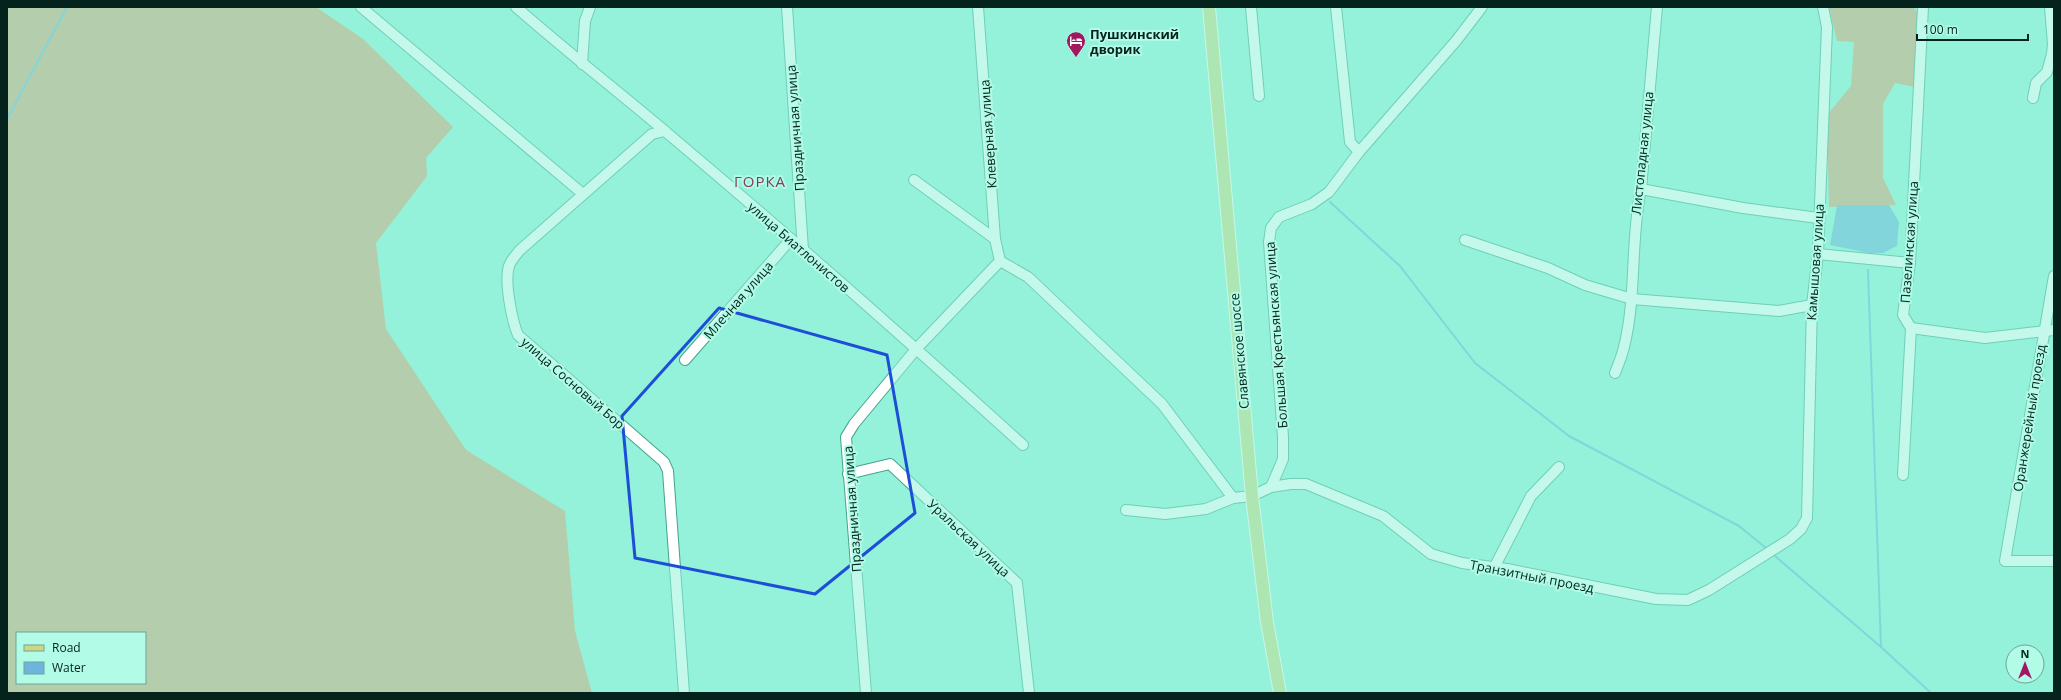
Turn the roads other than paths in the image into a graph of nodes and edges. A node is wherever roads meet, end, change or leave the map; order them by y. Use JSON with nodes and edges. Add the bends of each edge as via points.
{"nodes":[{"id":1,"x":361,"y":7,"type":"edge"},
{"id":2,"x":516,"y":7,"type":"edge"},
{"id":3,"x":590,"y":7,"type":"edge"},
{"id":4,"x":787,"y":7,"type":"edge"},
{"id":5,"x":978,"y":7,"type":"edge"},
{"id":6,"x":1208,"y":7,"type":"edge"},
{"id":7,"x":1251,"y":7,"type":"edge"},
{"id":8,"x":1336,"y":7,"type":"edge"},
{"id":9,"x":1482,"y":7,"type":"edge"},
{"id":10,"x":1657,"y":7,"type":"edge"},
{"id":11,"x":1823,"y":7,"type":"edge"},
{"id":12,"x":1923,"y":7,"type":"edge"},
{"id":13,"x":2050,"y":7,"type":"edge"},
{"id":14,"x":582,"y":64,"type":"junction"},
{"id":15,"x":1259,"y":96,"type":"dead end"},
{"id":16,"x":2033,"y":98,"type":"dead end"},
{"id":17,"x":665,"y":131,"type":"junction"},
{"id":18,"x":1359,"y":152,"type":"junction"},
{"id":19,"x":914,"y":180,"type":"dead end"},
{"id":20,"x":1641,"y":189,"type":"junction"},
{"id":21,"x":583,"y":194,"type":"junction"},
{"id":22,"x":1818,"y":218,"type":"junction"},
{"id":23,"x":995,"y":239,"type":"junction"},
{"id":24,"x":791,"y":240,"type":"junction"},
{"id":25,"x":1465,"y":240,"type":"dead end"},
{"id":26,"x":803,"y":250,"type":"junction"},
{"id":27,"x":1818,"y":254,"type":"junction"},
{"id":28,"x":1000,"y":261,"type":"junction"},
{"id":29,"x":1910,"y":263,"type":"junction"},
{"id":30,"x":2054,"y":276,"type":"edge"},
{"id":31,"x":1632,"y":299,"type":"junction"},
{"id":32,"x":1812,"y":305,"type":"junction"},
{"id":33,"x":1911,"y":328,"type":"junction"},
{"id":34,"x":2054,"y":330,"type":"edge"},
{"id":35,"x":2043,"y":331,"type":"junction"},
{"id":36,"x":916,"y":348,"type":"junction"},
{"id":37,"x":685,"y":360,"type":"dead end"},
{"id":38,"x":1615,"y":373,"type":"dead end"},
{"id":39,"x":1023,"y":445,"type":"dead end"},
{"id":40,"x":1559,"y":467,"type":"dead end"},
{"id":41,"x":848,"y":474,"type":"junction"},
{"id":42,"x":1903,"y":475,"type":"dead end"},
{"id":43,"x":1271,"y":488,"type":"junction"},
{"id":44,"x":1252,"y":496,"type":"junction"},
{"id":45,"x":1233,"y":498,"type":"junction"},
{"id":46,"x":1126,"y":510,"type":"dead end"},
{"id":47,"x":1807,"y":518,"type":"joint"},
{"id":48,"x":2054,"y":561,"type":"edge"},
{"id":49,"x":1494,"y":568,"type":"junction"},
{"id":50,"x":684,"y":693,"type":"edge"},
{"id":51,"x":866,"y":693,"type":"edge"},
{"id":52,"x":1029,"y":693,"type":"edge"},
{"id":53,"x":1280,"y":693,"type":"edge"}],
"edges":[{"from":1,"to":21,"type":"street"},
{"from":2,"to":14,"type":"street","name":"улица Биатлонистов"},
{"from":3,"to":14,"type":"street","via":[[585,21]]},
{"from":4,"to":26,"type":"street","name":"Праздничная улица"},
{"from":5,"to":23,"type":"street","name":"Клеверная улица"},
{"from":6,"to":44,"type":"main road","name":"Славянское шоссе"},
{"from":7,"to":15,"type":"street"},
{"from":8,"to":18,"type":"street","via":[[1350,142]]},
{"from":9,"to":18,"type":"street","name":"Большая Крестьянская улица","via":[[1456,41]]},
{"from":10,"to":20,"type":"street","name":"Листопадная улица"},
{"from":11,"to":22,"type":"street","name":"Камышовая улица","via":[[1827,27]]},
{"from":12,"to":29,"type":"street","name":"Пазелинская улица"},
{"from":13,"to":16,"type":"street","via":[[2052,54],[2047,72],[2036,83]]},
{"from":14,"to":17,"type":"street","name":"улица Биатлонистов"},
{"from":17,"to":21,"type":"street","name":"улица Сосновый Бор","via":[[652,134]]},
{"from":17,"to":24,"type":"street","name":"улица Биатлонистов"},
{"from":18,"to":43,"type":"street","name":"Большая Крестьянская улица","via":[[1329,192],[1312,204],[1279,217],[1271,228],[1269,242],[1283,437],[1283,459]]},
{"from":19,"to":23,"type":"street"},
{"from":20,"to":22,"type":"street","via":[[1743,208]]},
{"from":20,"to":31,"type":"street","name":"Листопадная улица","via":[[1636,212]]},
{"from":21,"to":50,"type":"street","name":"улица Сосновый Бор","via":[[520,250],[510,264],[508,271],[512,319],[518,335],[664,462],[668,471]]},
{"from":22,"to":27,"type":"street","name":"Камышовая улица"},
{"from":23,"to":28,"type":"street","name":"Клеверная улица"},
{"from":24,"to":26,"type":"street","name":"улица Биатлонистов"},
{"from":24,"to":37,"type":"street","name":"Млечная улица"},
{"from":25,"to":31,"type":"street","via":[[1548,268],[1585,285]]},
{"from":26,"to":36,"type":"street","name":"улица Биатлонистов"},
{"from":27,"to":29,"type":"street"},
{"from":27,"to":32,"type":"street","name":"Камышовая улица"},
{"from":28,"to":36,"type":"street","name":"Праздничная улица"},
{"from":28,"to":45,"type":"street","via":[[1028,278],[1162,404]]},
{"from":29,"to":33,"type":"street","name":"Пазелинская улица","via":[[1903,315]]},
{"from":30,"to":35,"type":"street","name":"Оранжерейный проезд"},
{"from":31,"to":32,"type":"street","via":[[1778,311]]},
{"from":31,"to":38,"type":"street","name":"Листопадная улица","via":[[1624,348]]},
{"from":32,"to":47,"type":"street","name":"Камышовая улица"},
{"from":33,"to":35,"type":"street","via":[[1985,338]]},
{"from":33,"to":42,"type":"street","name":"Пазелинская улица"},
{"from":34,"to":35,"type":"street"},
{"from":35,"to":48,"type":"street","name":"Оранжерейный проезд","via":[[2005,561]]},
{"from":36,"to":39,"type":"street","name":"улица Биатлонистов"},
{"from":36,"to":41,"type":"street","name":"Праздничная улица","via":[[846,437]]},
{"from":40,"to":49,"type":"street","via":[[1531,496]]},
{"from":41,"to":51,"type":"street","name":"Праздничная улица"},
{"from":41,"to":52,"type":"street","name":"Уральская улица","via":[[890,464],[1017,583]]},
{"from":43,"to":44,"type":"street","name":"Транзитный проезд"},
{"from":43,"to":49,"type":"street","name":"Транзитный проезд","via":[[1306,484],[1383,516],[1431,554],[1462,563]]},
{"from":44,"to":45,"type":"street","name":"Транзитный проезд"},
{"from":44,"to":53,"type":"main road","name":"Славянское шоссе","via":[[1267,622]]},
{"from":45,"to":46,"type":"street","name":"Транзитный проезд","via":[[1206,509],[1165,514]]},
{"from":47,"to":49,"type":"street","name":"Транзитный проезд","via":[[1801,529],[1790,539],[1709,590],[1688,600],[1656,599]]}]}
